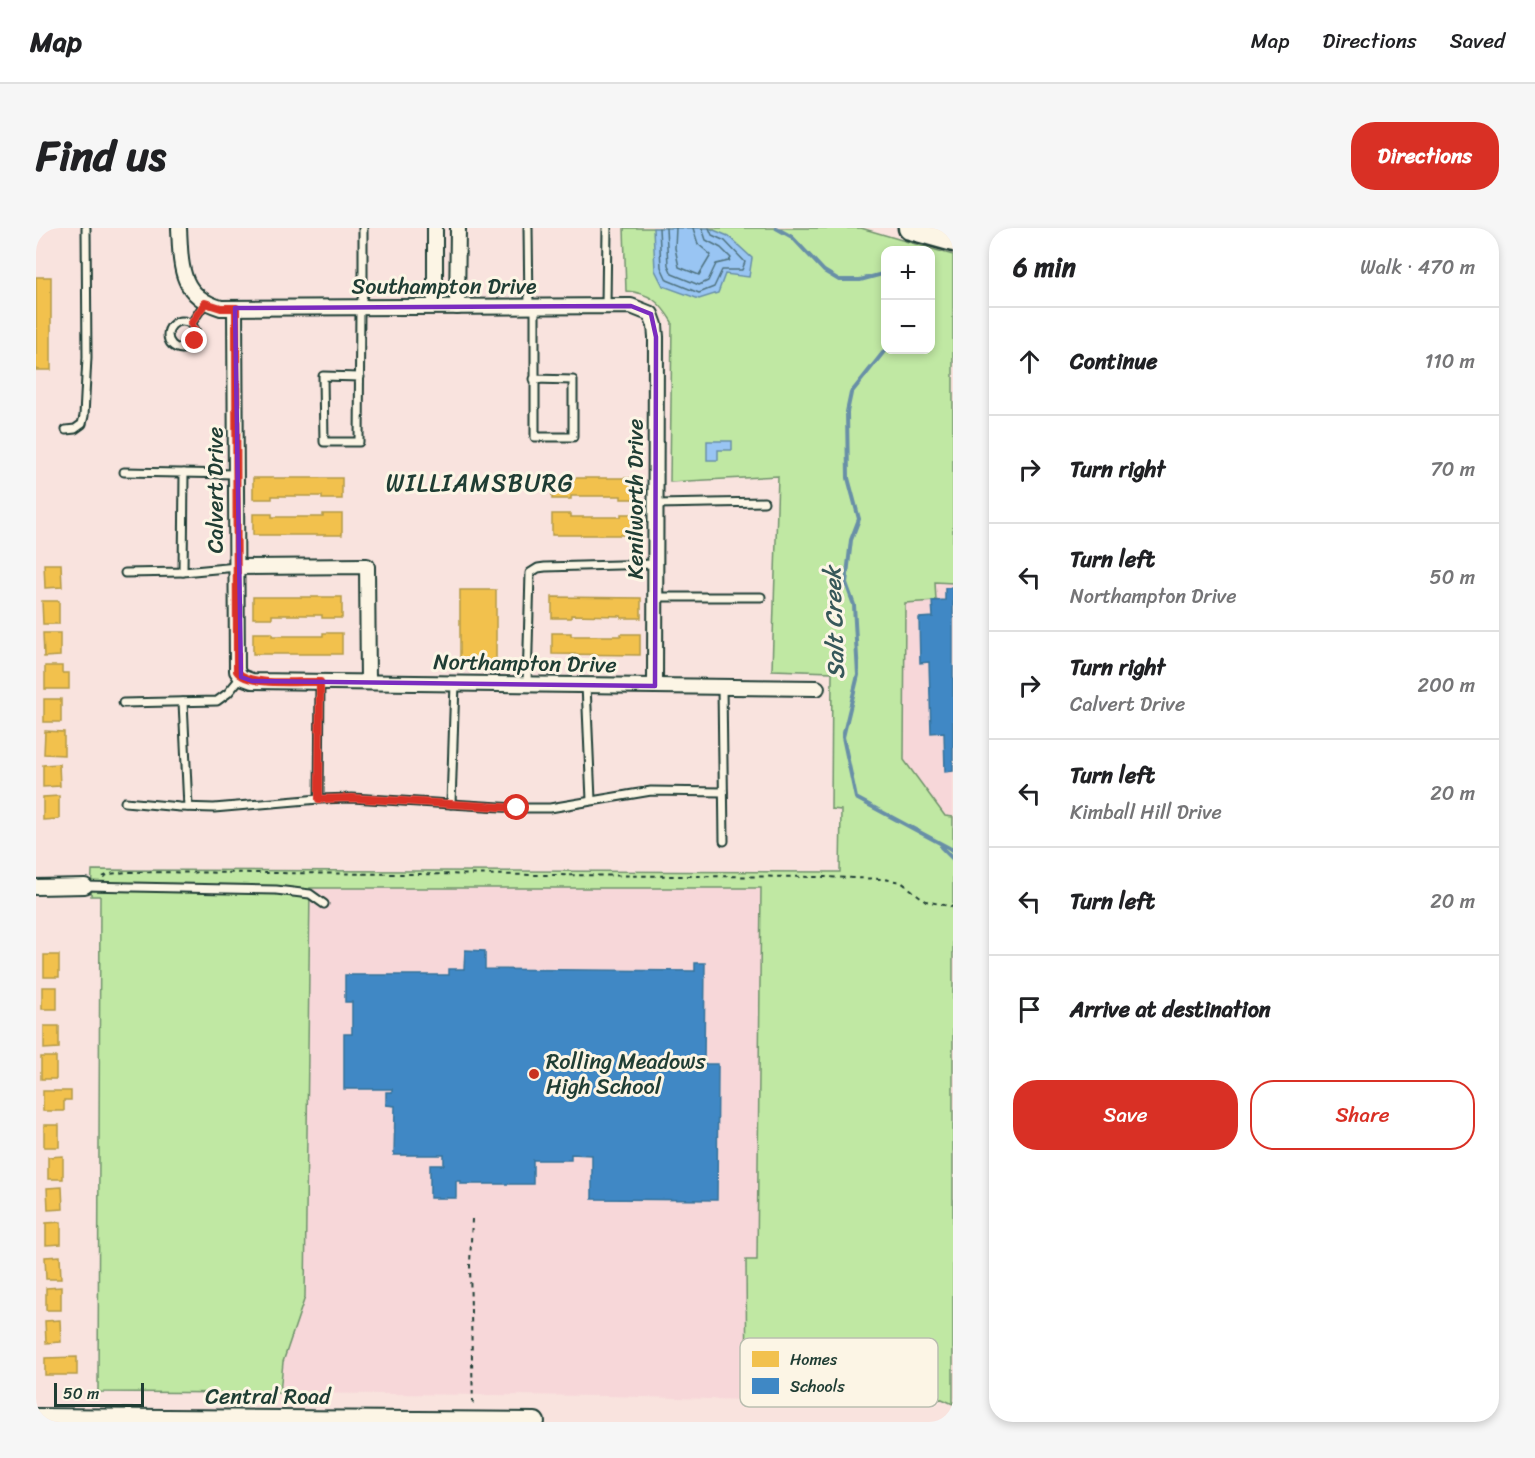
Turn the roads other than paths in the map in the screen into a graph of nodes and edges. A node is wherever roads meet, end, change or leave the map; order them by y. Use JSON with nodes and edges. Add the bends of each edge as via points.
{"nodes":[{"id":1,"x":86,"y":228,"type":"edge"},
{"id":2,"x":179,"y":228,"type":"edge"},
{"id":3,"x":363,"y":228,"type":"edge"},
{"id":4,"x":435,"y":228,"type":"edge"},
{"id":5,"x":458,"y":228,"type":"edge"},
{"id":6,"x":528,"y":228,"type":"edge"},
{"id":7,"x":607,"y":228,"type":"edge"},
{"id":8,"x":921,"y":229,"type":"edge"},
{"id":9,"x":953,"y":240,"type":"edge"},
{"id":10,"x":205,"y":303,"type":"junction"},
{"id":11,"x":435,"y":306,"type":"junction"},
{"id":12,"x":606,"y":306,"type":"junction"},
{"id":13,"x":360,"y":307,"type":"junction"},
{"id":14,"x":457,"y":307,"type":"junction"},
{"id":15,"x":532,"y":307,"type":"junction"},
{"id":16,"x":236,"y":308,"type":"junction"},
{"id":17,"x":651,"y":314,"type":"joint"},
{"id":18,"x":191,"y":324,"type":"junction"},
{"id":19,"x":360,"y":377,"type":"junction"},
{"id":20,"x":534,"y":379,"type":"junction"},
{"id":21,"x":66,"y":430,"type":"dead end"},
{"id":22,"x":124,"y":472,"type":"dead end"},
{"id":23,"x":184,"y":473,"type":"junction"},
{"id":24,"x":236,"y":474,"type":"junction"},
{"id":25,"x":764,"y":502,"type":"dead end"},
{"id":26,"x":656,"y":504,"type":"junction"},
{"id":27,"x":656,"y":564,"type":"junction"},
{"id":28,"x":237,"y":567,"type":"junction"},
{"id":29,"x":183,"y":572,"type":"junction"},
{"id":30,"x":125,"y":573,"type":"dead end"},
{"id":31,"x":655,"y":597,"type":"junction"},
{"id":32,"x":761,"y":597,"type":"dead end"},
{"id":33,"x":239,"y":674,"type":"junction"},
{"id":34,"x":320,"y":682,"type":"junction"},
{"id":35,"x":368,"y":682,"type":"junction"},
{"id":36,"x":455,"y":683,"type":"junction"},
{"id":37,"x":527,"y":684,"type":"junction"},
{"id":38,"x":586,"y":685,"type":"junction"},
{"id":39,"x":655,"y":686,"type":"junction"},
{"id":40,"x":722,"y":687,"type":"junction"},
{"id":41,"x":817,"y":688,"type":"dead end"},
{"id":42,"x":183,"y":702,"type":"junction"},
{"id":43,"x":123,"y":703,"type":"dead end"},
{"id":44,"x":723,"y":792,"type":"junction"},
{"id":45,"x":319,"y":799,"type":"junction"},
{"id":46,"x":591,"y":800,"type":"junction"},
{"id":47,"x":125,"y":802,"type":"dead end"},
{"id":48,"x":451,"y":804,"type":"junction"},
{"id":49,"x":188,"y":807,"type":"junction"},
{"id":50,"x":724,"y":841,"type":"dead end"},
{"id":51,"x":85,"y":886,"type":"joint"},
{"id":52,"x":36,"y":887,"type":"edge"},
{"id":53,"x":324,"y":904,"type":"dead end"},
{"id":54,"x":36,"y":1418,"type":"edge"},
{"id":55,"x":296,"y":1421,"type":"edge"},
{"id":56,"x":535,"y":1422,"type":"edge"}],
"edges":[{"from":1,"to":21,"type":"lane","via":[[84,416],[82,424]]},
{"from":2,"to":10,"type":"street","via":[[181,270],[194,293]]},
{"from":3,"to":13,"type":"lane"},
{"from":4,"to":11,"type":"street"},
{"from":5,"to":14,"type":"street"},
{"from":6,"to":15,"type":"lane"},
{"from":7,"to":12,"type":"lane"},
{"from":8,"to":9,"type":"main road"},
{"from":10,"to":16,"type":"street","name":"Southampton Drive"},
{"from":10,"to":18,"type":"lane"},
{"from":11,"to":13,"type":"street","name":"Southampton Drive"},
{"from":11,"to":14,"type":"street","name":"Southampton Drive"},
{"from":12,"to":15,"type":"street","name":"Southampton Drive"},
{"from":12,"to":17,"type":"street","name":"Southampton Drive","via":[[631,306]]},
{"from":13,"to":16,"type":"street","name":"Southampton Drive"},
{"from":13,"to":19,"type":"lane"},
{"from":14,"to":15,"type":"street","name":"Southampton Drive"},
{"from":15,"to":20,"type":"lane"},
{"from":16,"to":24,"type":"street","name":"Calvert Drive"},
{"from":17,"to":26,"type":"street","name":"Kenilworth Drive","via":[[656,337]]},
{"from":18,"to":18,"type":"lane","via":[[196,332],[195,341],[188,348],[174,347],[167,335],[170,326],[177,321]]},
{"from":19,"to":19,"type":"lane","via":[[359,442],[324,442],[323,376]]},
{"from":20,"to":20,"type":"lane","via":[[535,437],[573,437],[573,380]]},
{"from":22,"to":23,"type":"lane"},
{"from":23,"to":24,"type":"lane"},
{"from":23,"to":29,"type":"lane"},
{"from":24,"to":28,"type":"street","name":"Calvert Drive"},
{"from":25,"to":26,"type":"lane"},
{"from":26,"to":27,"type":"street","name":"Kenilworth Drive"},
{"from":27,"to":31,"type":"street","name":"Kenilworth Drive"},
{"from":27,"to":37,"type":"lane","via":[[545,567],[530,573]]},
{"from":28,"to":29,"type":"lane"},
{"from":28,"to":33,"type":"street","name":"Calvert Drive"},
{"from":28,"to":35,"type":"street","via":[[367,566]]},
{"from":29,"to":30,"type":"lane"},
{"from":31,"to":32,"type":"lane"},
{"from":31,"to":39,"type":"street","name":"Kenilworth Drive"},
{"from":33,"to":34,"type":"street","name":"Northampton Drive","via":[[252,681]]},
{"from":33,"to":42,"type":"lane","via":[[228,693],[217,701]]},
{"from":34,"to":35,"type":"street","name":"Northampton Drive"},
{"from":34,"to":45,"type":"lane"},
{"from":35,"to":36,"type":"street","name":"Northampton Drive"},
{"from":36,"to":37,"type":"street","name":"Northampton Drive"},
{"from":36,"to":48,"type":"lane"},
{"from":37,"to":38,"type":"street","name":"Northampton Drive"},
{"from":38,"to":39,"type":"street","name":"Northampton Drive"},
{"from":38,"to":46,"type":"lane"},
{"from":39,"to":40,"type":"street","name":"Northampton Drive"},
{"from":40,"to":41,"type":"street","name":"Northampton Drive"},
{"from":40,"to":44,"type":"lane"},
{"from":42,"to":43,"type":"lane"},
{"from":42,"to":49,"type":"lane"},
{"from":44,"to":46,"type":"lane","via":[[651,791]]},
{"from":44,"to":50,"type":"lane"},
{"from":45,"to":48,"type":"lane"},
{"from":45,"to":49,"type":"lane"},
{"from":46,"to":48,"type":"lane","via":[[550,808]]},
{"from":47,"to":49,"type":"lane"},
{"from":51,"to":52,"type":"street"},
{"from":51,"to":53,"type":"lane","via":[[276,890],[310,894]]},
{"from":54,"to":55,"type":"street","name":"Central Road"},
{"from":55,"to":56,"type":"street","name":"Central Road"}]}
